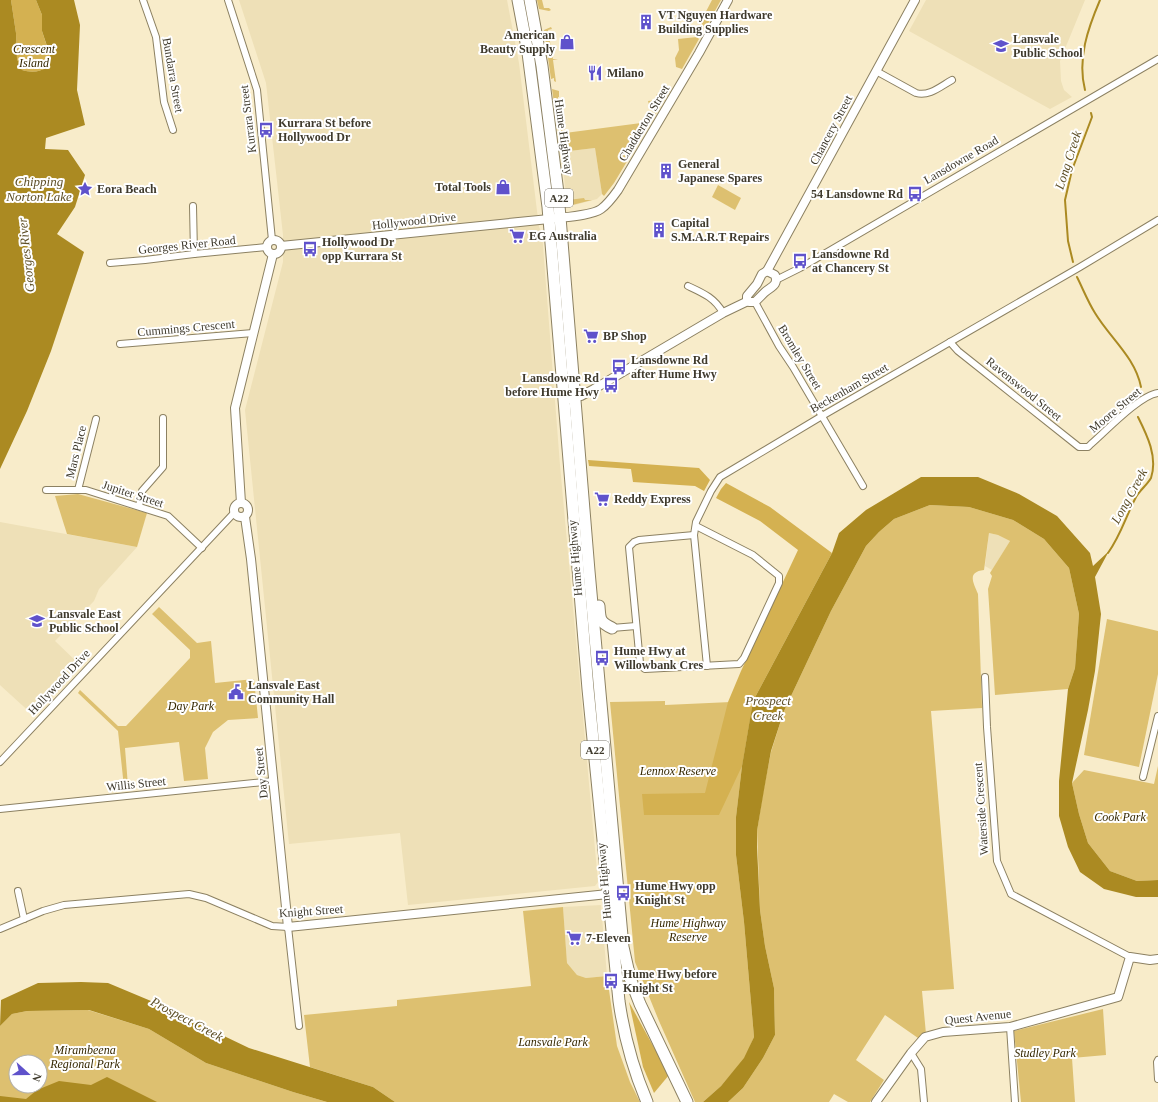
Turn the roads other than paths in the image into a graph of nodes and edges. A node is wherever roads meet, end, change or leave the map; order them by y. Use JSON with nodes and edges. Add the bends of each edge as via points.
{"nodes":[{"id":1,"x":144,"y":0,"type":"edge"},
{"id":2,"x":228,"y":0,"type":"edge"},
{"id":3,"x":518,"y":0,"type":"edge"},
{"id":4,"x":530,"y":0,"type":"edge"},
{"id":5,"x":728,"y":0,"type":"edge"},
{"id":6,"x":916,"y":0,"type":"edge"},
{"id":7,"x":1158,"y":59,"type":"edge"},
{"id":8,"x":876,"y":71,"type":"junction"},
{"id":9,"x":952,"y":80,"type":"dead end"},
{"id":10,"x":173,"y":130,"type":"dead end"},
{"id":11,"x":193,"y":206,"type":"dead end"},
{"id":12,"x":560,"y":218,"type":"junction"},
{"id":13,"x":549,"y":219,"type":"junction"},
{"id":14,"x":1158,"y":220,"type":"edge"},
{"id":15,"x":272,"y":240,"type":"junction"},
{"id":16,"x":281,"y":246,"type":"junction"},
{"id":17,"x":266,"y":248,"type":"junction"},
{"id":18,"x":194,"y":254,"type":"junction"},
{"id":19,"x":273,"y":254,"type":"junction"},
{"id":20,"x":110,"y":263,"type":"dead end"},
{"id":21,"x":767,"y":271,"type":"junction"},
{"id":22,"x":776,"y":280,"type":"junction"},
{"id":23,"x":688,"y":286,"type":"dead end"},
{"id":24,"x":751,"y":302,"type":"junction"},
{"id":25,"x":723,"y":313,"type":"junction"},
{"id":26,"x":253,"y":332,"type":"junction"},
{"id":27,"x":950,"y":342,"type":"junction"},
{"id":28,"x":120,"y":344,"type":"dead end"},
{"id":29,"x":1158,"y":393,"type":"edge"},
{"id":30,"x":569,"y":399,"type":"junction"},
{"id":31,"x":822,"y":416,"type":"junction"},
{"id":32,"x":164,"y":418,"type":"dead end"},
{"id":33,"x":96,"y":419,"type":"dead end"},
{"id":34,"x":1088,"y":447,"type":"joint"},
{"id":35,"x":863,"y":486,"type":"dead end"},
{"id":36,"x":46,"y":490,"type":"dead end"},
{"id":37,"x":78,"y":490,"type":"junction"},
{"id":38,"x":241,"y":503,"type":"junction"},
{"id":39,"x":139,"y":506,"type":"junction"},
{"id":40,"x":234,"y":513,"type":"junction"},
{"id":41,"x":245,"y":517,"type":"junction"},
{"id":42,"x":696,"y":526,"type":"junction"},
{"id":43,"x":694,"y":535,"type":"junction"},
{"id":44,"x":202,"y":548,"type":"junction"},
{"id":45,"x":589,"y":571,"type":"junction"},
{"id":46,"x":636,"y":626,"type":"junction"},
{"id":47,"x":612,"y":628,"type":"junction"},
{"id":48,"x":595,"y":642,"type":"junction"},
{"id":49,"x":707,"y":666,"type":"junction"},
{"id":50,"x":985,"y":677,"type":"dead end"},
{"id":51,"x":1158,"y":716,"type":"edge"},
{"id":52,"x":0,"y":762,"type":"edge"},
{"id":53,"x":1143,"y":777,"type":"dead end"},
{"id":54,"x":274,"y":781,"type":"junction"},
{"id":55,"x":0,"y":809,"type":"edge"},
{"id":56,"x":18,"y":891,"type":"dead end"},
{"id":57,"x":608,"y":894,"type":"junction"},
{"id":58,"x":24,"y":919,"type":"junction"},
{"id":59,"x":288,"y":928,"type":"junction"},
{"id":60,"x":0,"y":929,"type":"edge"},
{"id":61,"x":1130,"y":957,"type":"junction"},
{"id":62,"x":1158,"y":959,"type":"edge"},
{"id":63,"x":299,"y":1026,"type":"dead end"},
{"id":64,"x":1010,"y":1027,"type":"junction"},
{"id":65,"x":911,"y":1054,"type":"junction"},
{"id":66,"x":1157,"y":1061,"type":"edge"},
{"id":67,"x":1158,"y":1079,"type":"edge"},
{"id":68,"x":646,"y":1100,"type":"edge"},
{"id":69,"x":687,"y":1102,"type":"edge"},
{"id":70,"x":876,"y":1102,"type":"edge"},
{"id":71,"x":924,"y":1102,"type":"edge"},
{"id":72,"x":1015,"y":1102,"type":"edge"}],
"edges":[{"from":1,"to":10,"type":"street","name":"Bundarra Street","via":[[156,37],[164,102]]},
{"from":2,"to":15,"type":"street","name":"Kurrara Street","via":[[257,90]]},
{"from":3,"to":13,"type":"highway","name":"Hume Highway","number":"A22","via":[[531,76]]},
{"from":4,"to":12,"type":"highway","name":"Hume Highway","number":"A22","via":[[541,59]]},
{"from":5,"to":12,"type":"street","name":"Chadderton Street","via":[[614,196],[598,211]]},
{"from":6,"to":8,"type":"street","name":"Chancery Street"},
{"from":7,"to":22,"type":"street","name":"Lansdowne Road"},
{"from":8,"to":9,"type":"street","via":[[923,95]]},
{"from":8,"to":21,"type":"street","name":"Chancery Street"},
{"from":11,"to":18,"type":"street"},
{"from":12,"to":13,"type":"street","name":"Chadderton Street"},
{"from":12,"to":30,"type":"highway","name":"Hume Highway","number":"A22"},
{"from":13,"to":16,"type":"street","name":"Hollywood Drive"},
{"from":13,"to":30,"type":"highway","name":"Hume Highway","number":"A22"},
{"from":14,"to":27,"type":"street","name":"Beckenham Street"},
{"from":15,"to":16,"type":"street","via":[[279,242]]},
{"from":15,"to":17,"type":"street"},
{"from":16,"to":19,"type":"street","via":[[279,252]]},
{"from":17,"to":18,"type":"street","name":"Georges River Road"},
{"from":17,"to":19,"type":"street"},
{"from":18,"to":20,"type":"street","name":"Georges River Road"},
{"from":19,"to":26,"type":"street"},
{"from":21,"to":22,"type":"street","via":[[774,274]]},
{"from":21,"to":24,"type":"street","name":"Chancery Street","via":[[762,274],[747,296]]},
{"from":22,"to":24,"type":"street","via":[[774,286]]},
{"from":23,"to":25,"type":"street","via":[[714,300]]},
{"from":24,"to":25,"type":"street"},
{"from":24,"to":31,"type":"street","name":"Bromley Street"},
{"from":25,"to":30,"type":"street","via":[[594,389]]},
{"from":26,"to":28,"type":"street","name":"Cummings Crescent"},
{"from":26,"to":38,"type":"street","via":[[235,408]]},
{"from":27,"to":31,"type":"street","name":"Beckenham Street"},
{"from":27,"to":34,"type":"street","name":"Ravenswood Street","via":[[1075,444],[1079,447]]},
{"from":29,"to":34,"type":"street","name":"Moore Street","via":[[1141,400]]},
{"from":30,"to":45,"type":"highway","name":"Hume Highway","number":"A22"},
{"from":30,"to":57,"type":"highway","name":"Hume Highway","number":"A22","via":[[588,689]]},
{"from":31,"to":35,"type":"street","name":"Bromley Street"},
{"from":31,"to":42,"type":"street","name":"Beckenham Street","via":[[720,477]]},
{"from":32,"to":39,"type":"street","via":[[163,468],[142,491]]},
{"from":33,"to":37,"type":"street","name":"Mars Place"},
{"from":36,"to":37,"type":"street","name":"Jupiter Street"},
{"from":37,"to":39,"type":"street","name":"Jupiter Street","via":[[86,490]]},
{"from":38,"to":40,"type":"street","via":[[235,506]]},
{"from":38,"to":41,"type":"street","via":[[246,504],[248,508]]},
{"from":39,"to":44,"type":"street","name":"Jupiter Street","via":[[168,516]]},
{"from":40,"to":41,"type":"street"},
{"from":40,"to":44,"type":"street","name":"Hollywood Drive"},
{"from":41,"to":54,"type":"street","name":"Day Street"},
{"from":42,"to":43,"type":"street","name":"Beckenham Street"},
{"from":42,"to":49,"type":"street","via":[[753,555],[779,576],[779,583],[744,658],[739,664]]},
{"from":43,"to":46,"type":"street","via":[[639,540],[629,547]]},
{"from":43,"to":49,"type":"street","name":"Beckenham Street"},
{"from":44,"to":52,"type":"street","name":"Hollywood Drive"},
{"from":45,"to":47,"type":"highway","via":[[597,588],[601,620],[603,624]]},
{"from":45,"to":48,"type":"highway","name":"Hume Highway","number":"A22"},
{"from":46,"to":47,"type":"street"},
{"from":46,"to":49,"type":"street","via":[[640,662],[645,669]]},
{"from":47,"to":48,"type":"highway","via":[[601,634]]},
{"from":48,"to":69,"type":"highway","name":"Hume Highway","number":"A22","via":[[626,962],[640,1004]]},
{"from":50,"to":61,"type":"street","name":"Waterside Crescent","via":[[997,861],[1011,894]]},
{"from":51,"to":53,"type":"street"},
{"from":54,"to":55,"type":"street","name":"Willis Street"},
{"from":54,"to":59,"type":"street","name":"Day Street"},
{"from":56,"to":58,"type":"street"},
{"from":57,"to":59,"type":"street","name":"Knight Street"},
{"from":57,"to":68,"type":"highway","name":"Hume Highway","number":"A22","via":[[622,1025],[629,1055]]},
{"from":58,"to":59,"type":"street","name":"Knight Street","via":[[64,905],[189,894],[206,898],[272,926]]},
{"from":58,"to":60,"type":"street","name":"Knight Street"},
{"from":59,"to":63,"type":"street","name":"Day Street"},
{"from":61,"to":62,"type":"street","name":"Waterside Crescent"},
{"from":61,"to":64,"type":"street","name":"Quest Avenue","via":[[1118,997]]},
{"from":64,"to":65,"type":"street","name":"Quest Avenue","via":[[943,1032],[925,1037]]},
{"from":64,"to":72,"type":"street"},
{"from":65,"to":70,"type":"street","name":"Quest Avenue"},
{"from":65,"to":71,"type":"street","via":[[921,1069]]},
{"from":66,"to":67,"type":"street"}]}
